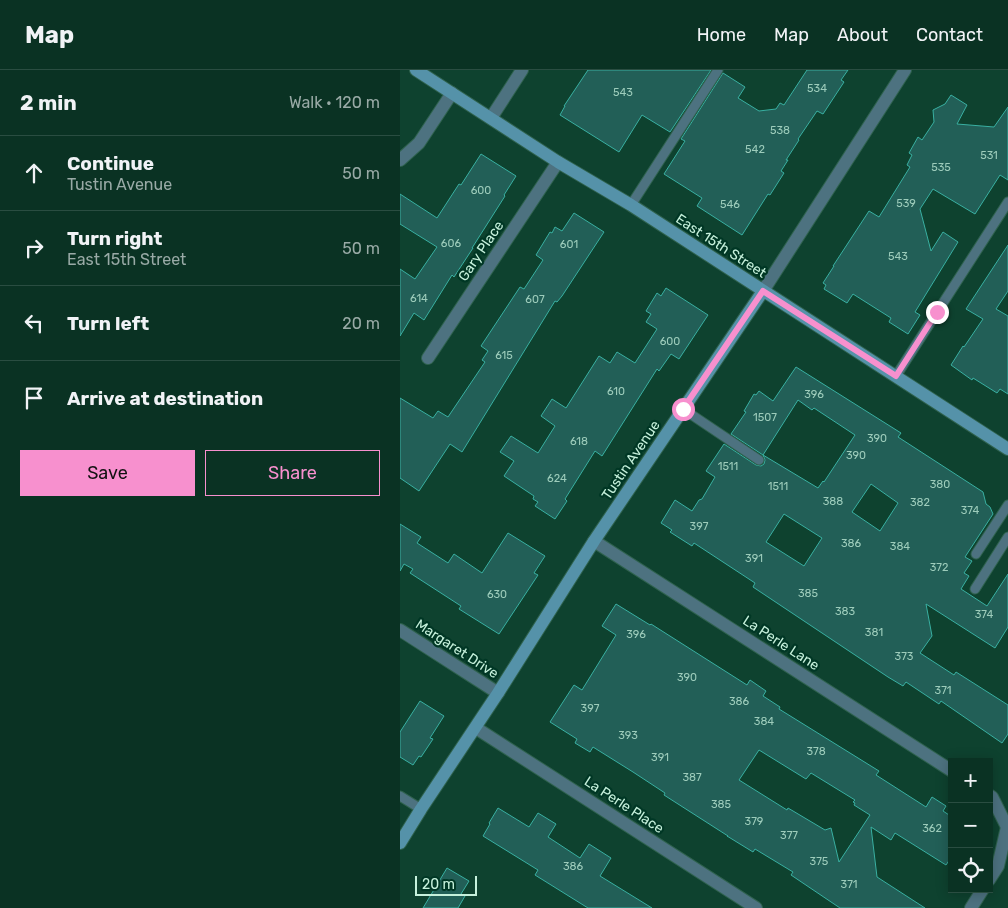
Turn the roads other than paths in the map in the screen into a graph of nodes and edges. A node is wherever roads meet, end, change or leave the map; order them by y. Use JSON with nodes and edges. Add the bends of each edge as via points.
{"nodes":[{"id":1,"x":416,"y":70,"type":"edge"},
{"id":2,"x":522,"y":70,"type":"edge"},
{"id":3,"x":718,"y":70,"type":"edge"},
{"id":4,"x":905,"y":70,"type":"edge"},
{"id":5,"x":452,"y":93,"type":"junction"},
{"id":6,"x":491,"y":118,"type":"junction"},
{"id":7,"x":400,"y":160,"type":"edge"},
{"id":8,"x":558,"y":162,"type":"junction"},
{"id":9,"x":1008,"y":202,"type":"edge"},
{"id":10,"x":631,"y":206,"type":"junction"},
{"id":11,"x":763,"y":291,"type":"junction"},
{"id":12,"x":428,"y":358,"type":"dead end"},
{"id":13,"x":896,"y":376,"type":"junction"},
{"id":14,"x":683,"y":409,"type":"junction"},
{"id":15,"x":1008,"y":449,"type":"edge"},
{"id":16,"x":758,"y":460,"type":"dead end"},
{"id":17,"x":1008,"y":505,"type":"edge"},
{"id":18,"x":1008,"y":537,"type":"edge"},
{"id":19,"x":594,"y":541,"type":"junction"},
{"id":20,"x":976,"y":554,"type":"dead end"},
{"id":21,"x":975,"y":589,"type":"dead end"},
{"id":22,"x":400,"y":630,"type":"edge"},
{"id":23,"x":498,"y":693,"type":"junction"},
{"id":24,"x":476,"y":728,"type":"junction"},
{"id":25,"x":948,"y":768,"type":"edge"},
{"id":26,"x":400,"y":796,"type":"edge"},
{"id":27,"x":993,"y":799,"type":"edge"},
{"id":28,"x":421,"y":808,"type":"junction"},
{"id":29,"x":400,"y":843,"type":"edge"},
{"id":30,"x":993,"y":874,"type":"edge"},
{"id":31,"x":980,"y":893,"type":"edge"},
{"id":32,"x":756,"y":908,"type":"edge"},
{"id":33,"x":971,"y":908,"type":"edge"}],
"edges":[{"from":1,"to":5,"type":"street","name":"East 15th Street"},
{"from":2,"to":6,"type":"street"},
{"from":3,"to":10,"type":"lane"},
{"from":4,"to":11,"type":"street","name":"Tustin Avenue"},
{"from":5,"to":6,"type":"street","name":"East 15th Street"},
{"from":5,"to":7,"type":"street","via":[[419,143]]},
{"from":6,"to":8,"type":"street","name":"East 15th Street"},
{"from":8,"to":10,"type":"street","name":"East 15th Street"},
{"from":8,"to":12,"type":"street","name":"Gary Place"},
{"from":9,"to":13,"type":"lane"},
{"from":10,"to":11,"type":"street","name":"East 15th Street"},
{"from":11,"to":13,"type":"street","name":"East 15th Street"},
{"from":11,"to":14,"type":"street","name":"Tustin Avenue"},
{"from":13,"to":15,"type":"street","name":"East 15th Street"},
{"from":14,"to":16,"type":"lane"},
{"from":14,"to":19,"type":"street","name":"Tustin Avenue"},
{"from":17,"to":20,"type":"lane"},
{"from":18,"to":21,"type":"lane"},
{"from":19,"to":23,"type":"street","name":"Tustin Avenue"},
{"from":19,"to":25,"type":"street","name":"La Perle Lane"},
{"from":22,"to":23,"type":"street","name":"Margaret Drive"},
{"from":23,"to":24,"type":"street","name":"Tustin Avenue"},
{"from":24,"to":28,"type":"street","name":"Tustin Avenue"},
{"from":24,"to":32,"type":"street","name":"La Perle Place"},
{"from":26,"to":28,"type":"lane"},
{"from":27,"to":30,"type":"street","via":[[1007,827],[998,866]]},
{"from":28,"to":29,"type":"street","name":"Tustin Avenue"},
{"from":31,"to":33,"type":"street"}]}
